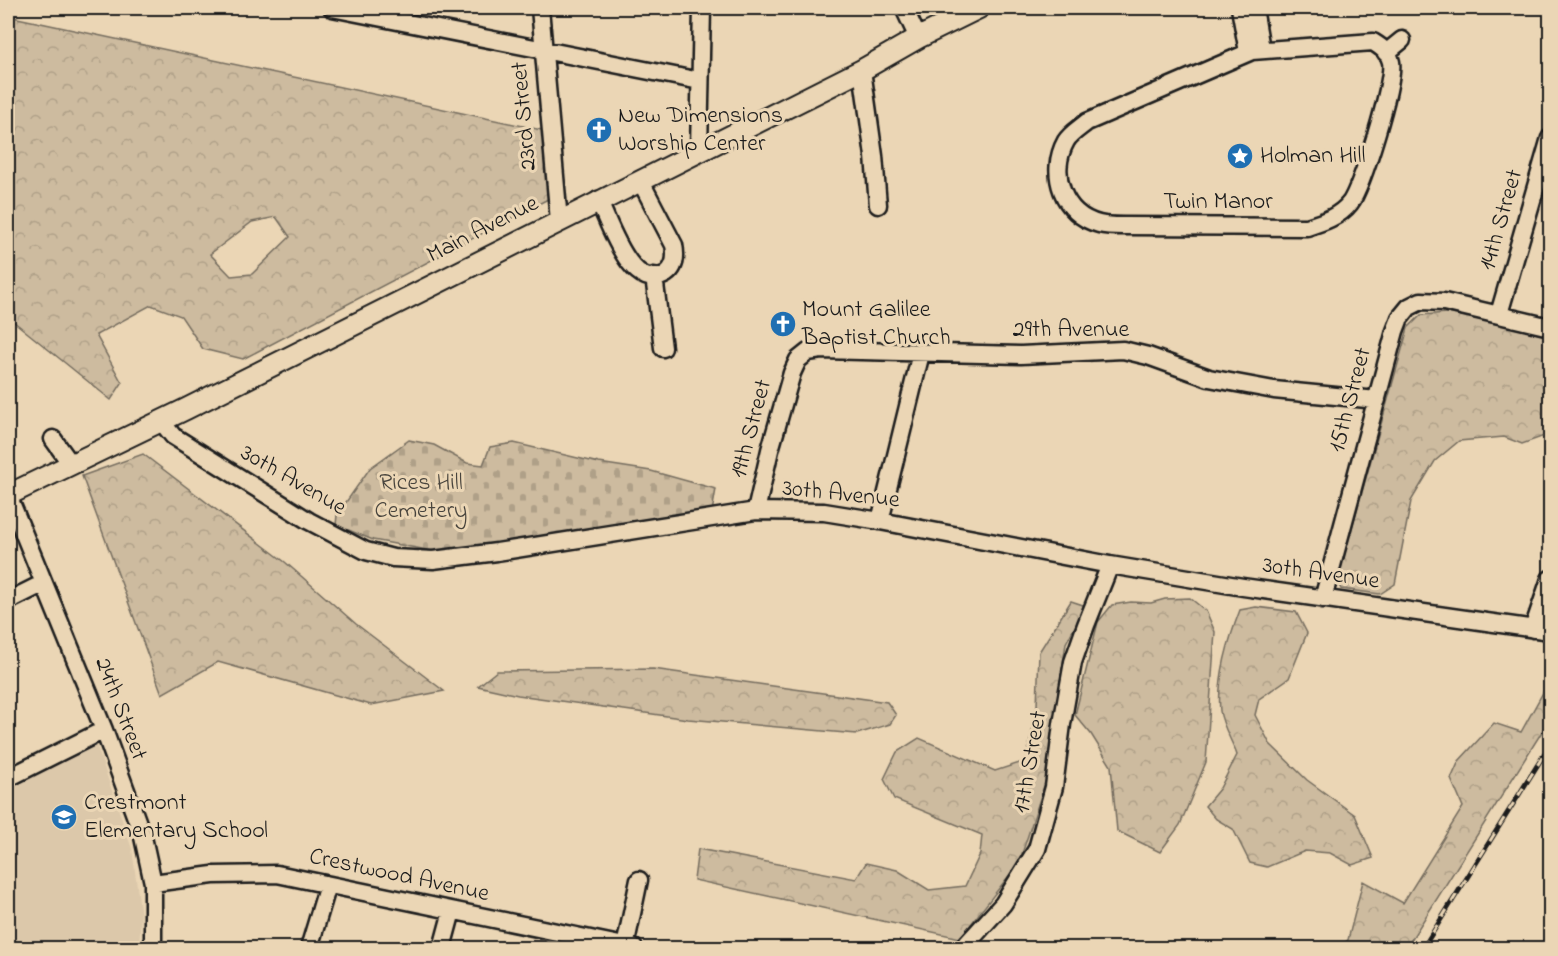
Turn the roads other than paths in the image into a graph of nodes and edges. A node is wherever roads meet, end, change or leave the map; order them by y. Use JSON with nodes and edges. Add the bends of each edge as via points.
{"nodes":[{"id":1,"x":332,"y":8,"type":"edge"},
{"id":2,"x":540,"y":8,"type":"edge"},
{"id":3,"x":702,"y":8,"type":"edge"},
{"id":4,"x":904,"y":8,"type":"edge"},
{"id":5,"x":979,"y":8,"type":"edge"},
{"id":6,"x":1240,"y":8,"type":"edge"},
{"id":7,"x":1254,"y":8,"type":"edge"},
{"id":8,"x":918,"y":38,"type":"junction"},
{"id":9,"x":1402,"y":40,"type":"dead end"},
{"id":10,"x":544,"y":50,"type":"junction"},
{"id":11,"x":1255,"y":51,"type":"junction"},
{"id":12,"x":1386,"y":53,"type":"junction"},
{"id":13,"x":862,"y":70,"type":"junction"},
{"id":14,"x":700,"y":81,"type":"junction"},
{"id":15,"x":1551,"y":138,"type":"edge"},
{"id":16,"x":699,"y":150,"type":"junction"},
{"id":17,"x":640,"y":180,"type":"junction"},
{"id":18,"x":598,"y":200,"type":"junction"},
{"id":19,"x":878,"y":205,"type":"dead end"},
{"id":20,"x":559,"y":221,"type":"junction"},
{"id":21,"x":654,"y":276,"type":"junction"},
{"id":22,"x":1499,"y":314,"type":"junction"},
{"id":23,"x":1551,"y":327,"type":"edge"},
{"id":24,"x":663,"y":348,"type":"dead end"},
{"id":25,"x":921,"y":352,"type":"junction"},
{"id":26,"x":798,"y":360,"type":"joint"},
{"id":27,"x":1377,"y":400,"type":"junction"},
{"id":28,"x":161,"y":421,"type":"junction"},
{"id":29,"x":53,"y":439,"type":"dead end"},
{"id":30,"x":71,"y":464,"type":"junction"},
{"id":31,"x":8,"y":495,"type":"edge"},
{"id":32,"x":756,"y":512,"type":"junction"},
{"id":33,"x":880,"y":521,"type":"junction"},
{"id":34,"x":1110,"y":565,"type":"junction"},
{"id":35,"x":1551,"y":579,"type":"edge"},
{"id":36,"x":44,"y":583,"type":"junction"},
{"id":37,"x":1323,"y":599,"type":"junction"},
{"id":38,"x":8,"y":601,"type":"edge"},
{"id":39,"x":1533,"y":629,"type":"junction"},
{"id":40,"x":1551,"y":631,"type":"edge"},
{"id":41,"x":104,"y":730,"type":"junction"},
{"id":42,"x":8,"y":778,"type":"edge"},
{"id":43,"x":639,"y":880,"type":"dead end"},
{"id":44,"x":153,"y":883,"type":"junction"},
{"id":45,"x":328,"y":885,"type":"junction"},
{"id":46,"x":452,"y":911,"type":"junction"},
{"id":47,"x":574,"y":943,"type":"edge"},
{"id":48,"x":153,"y":948,"type":"edge"},
{"id":49,"x":309,"y":948,"type":"edge"},
{"id":50,"x":442,"y":948,"type":"edge"},
{"id":51,"x":629,"y":948,"type":"edge"},
{"id":52,"x":963,"y":948,"type":"edge"}],
"edges":[{"from":1,"to":10,"type":"street"},
{"from":2,"to":10,"type":"street","name":"23rd Street"},
{"from":3,"to":14,"type":"street"},
{"from":4,"to":8,"type":"street"},
{"from":5,"to":8,"type":"main road","name":"Main Avenue"},
{"from":6,"to":11,"type":"street"},
{"from":7,"to":11,"type":"street"},
{"from":8,"to":13,"type":"main road","name":"Main Avenue"},
{"from":9,"to":12,"type":"street"},
{"from":10,"to":14,"type":"street"},
{"from":10,"to":20,"type":"street","name":"23rd Street"},
{"from":11,"to":12,"type":"street","name":"Twin Manor","via":[[1373,42]]},
{"from":11,"to":12,"type":"street","name":"Twin Manor","via":[[1087,122],[1066,139],[1057,163],[1060,189],[1075,211],[1098,224],[1123,226],[1307,227],[1329,221],[1349,204],[1362,181],[1388,89],[1391,62]]},
{"from":13,"to":16,"type":"main road","name":"Main Avenue"},
{"from":13,"to":19,"type":"street"},
{"from":14,"to":16,"type":"street"},
{"from":15,"to":22,"type":"street","name":"14th Street"},
{"from":16,"to":17,"type":"main road","name":"Main Avenue"},
{"from":17,"to":18,"type":"main road","name":"Main Avenue"},
{"from":17,"to":21,"type":"street","via":[[676,255],[668,273]]},
{"from":18,"to":20,"type":"main road","name":"Main Avenue"},
{"from":18,"to":21,"type":"street","via":[[628,262],[637,272]]},
{"from":20,"to":28,"type":"main road","name":"Main Avenue"},
{"from":21,"to":24,"type":"street"},
{"from":22,"to":23,"type":"street"},
{"from":22,"to":27,"type":"street","name":"15th Street","via":[[1444,302],[1421,301],[1409,307],[1395,331]]},
{"from":25,"to":26,"type":"street","name":"29th Avenue","via":[[821,350],[808,352]]},
{"from":25,"to":27,"type":"street","name":"29th Avenue","via":[[1021,355],[1123,350],[1209,378],[1274,390]]},
{"from":25,"to":33,"type":"street"},
{"from":26,"to":32,"type":"street","name":"19th Street","via":[[776,428]]},
{"from":27,"to":37,"type":"street","name":"15th Street"},
{"from":28,"to":30,"type":"main road","name":"Main Avenue"},
{"from":28,"to":32,"type":"street","name":"30th Avenue","via":[[173,436],[309,521],[366,551],[393,558],[433,560],[486,554]]},
{"from":29,"to":30,"type":"street"},
{"from":30,"to":31,"type":"main road","name":"Main Avenue"},
{"from":31,"to":36,"type":"street","name":"24th Street"},
{"from":32,"to":33,"type":"street","name":"30th Avenue","via":[[824,513]]},
{"from":33,"to":34,"type":"street","name":"30th Avenue"},
{"from":34,"to":37,"type":"street","name":"30th Avenue"},
{"from":34,"to":52,"type":"street","name":"17th Street","via":[[1073,662],[1054,787],[1038,849],[1003,904]]},
{"from":35,"to":39,"type":"street"},
{"from":36,"to":38,"type":"street"},
{"from":36,"to":41,"type":"street","name":"24th Street"},
{"from":37,"to":39,"type":"street","name":"30th Avenue"},
{"from":39,"to":40,"type":"street","name":"30th Avenue"},
{"from":41,"to":42,"type":"street"},
{"from":41,"to":44,"type":"street","name":"24th Street","via":[[143,837]]},
{"from":43,"to":51,"type":"street"},
{"from":44,"to":45,"type":"street","name":"Crestwood Avenue","via":[[213,875],[277,874]]},
{"from":44,"to":48,"type":"street","name":"24th Street"},
{"from":45,"to":46,"type":"street","name":"Crestwood Avenue"},
{"from":45,"to":49,"type":"street"},
{"from":46,"to":47,"type":"street","name":"Crestwood Avenue"},
{"from":46,"to":50,"type":"street"},
{"from":47,"to":51,"type":"street","name":"Crestwood Avenue"}]}
